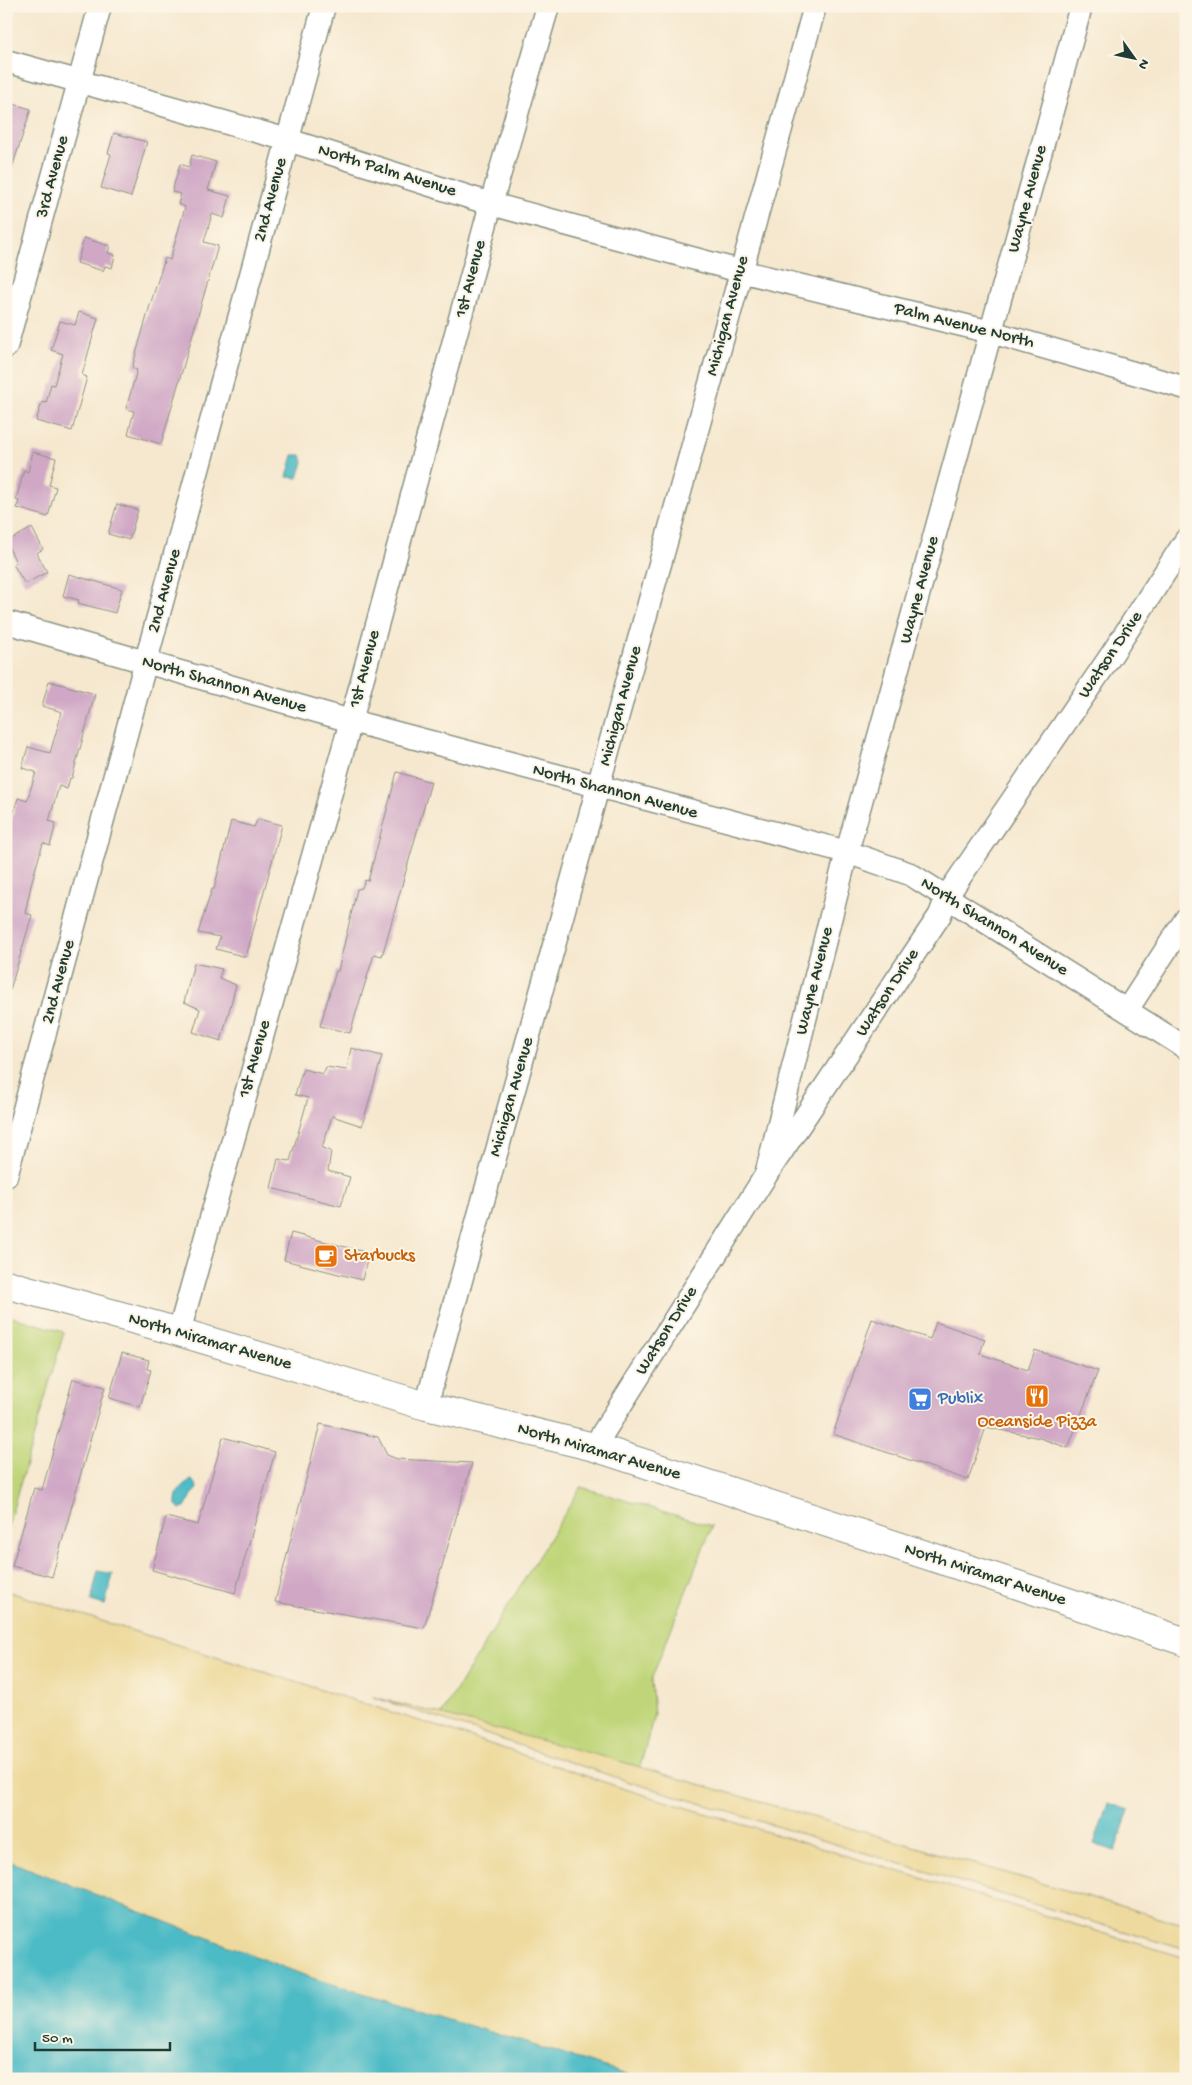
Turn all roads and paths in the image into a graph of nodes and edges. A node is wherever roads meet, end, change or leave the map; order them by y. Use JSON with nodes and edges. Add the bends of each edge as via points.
{"nodes":[{"id":1,"x":100,"y":6,"type":"edge"},
{"id":2,"x":324,"y":6,"type":"edge"},
{"id":3,"x":548,"y":6,"type":"edge"},
{"id":4,"x":815,"y":6,"type":"edge"},
{"id":5,"x":1081,"y":6,"type":"edge"},
{"id":6,"x":6,"y":61,"type":"edge"},
{"id":7,"x":79,"y":81,"type":"junction"},
{"id":8,"x":288,"y":140,"type":"junction"},
{"id":9,"x":491,"y":204,"type":"junction"},
{"id":10,"x":740,"y":271,"type":"junction"},
{"id":11,"x":991,"y":332,"type":"junction"},
{"id":12,"x":6,"y":347,"type":"edge"},
{"id":13,"x":1186,"y":388,"type":"edge"},
{"id":14,"x":1186,"y":540,"type":"edge"},
{"id":15,"x":6,"y":622,"type":"edge"},
{"id":16,"x":145,"y":662,"type":"junction"},
{"id":17,"x":351,"y":721,"type":"junction"},
{"id":18,"x":599,"y":788,"type":"junction"},
{"id":19,"x":847,"y":852,"type":"junction"},
{"id":20,"x":947,"y":896,"type":"junction"},
{"id":21,"x":1186,"y":919,"type":"edge"},
{"id":22,"x":1127,"y":1010,"type":"junction"},
{"id":23,"x":1186,"y":1048,"type":"edge"},
{"id":24,"x":766,"y":1175,"type":"junction"},
{"id":25,"x":6,"y":1176,"type":"edge"},
{"id":26,"x":6,"y":1284,"type":"edge"},
{"id":27,"x":179,"y":1332,"type":"junction"},
{"id":28,"x":426,"y":1406,"type":"junction"},
{"id":29,"x":594,"y":1448,"type":"junction"},
{"id":30,"x":1186,"y":1642,"type":"edge"}],
"edges":[{"from":1,"to":7,"type":"street","name":"3rd Avenue"},
{"from":2,"to":8,"type":"street","name":"2nd Avenue"},
{"from":3,"to":9,"type":"street","name":"1st Avenue"},
{"from":4,"to":10,"type":"street","name":"Michigan Avenue"},
{"from":5,"to":11,"type":"street","name":"Wayne Avenue"},
{"from":6,"to":7,"type":"street","name":"North Palm Avenue"},
{"from":7,"to":8,"type":"street","name":"North Palm Avenue"},
{"from":7,"to":12,"type":"street","name":"3rd Avenue"},
{"from":8,"to":9,"type":"street","name":"North Palm Avenue"},
{"from":8,"to":16,"type":"street","name":"2nd Avenue"},
{"from":9,"to":10,"type":"street","name":"North Palm Avenue"},
{"from":9,"to":17,"type":"street","name":"1st Avenue"},
{"from":10,"to":11,"type":"street","name":"Palm Avenue North"},
{"from":10,"to":18,"type":"street","name":"Michigan Avenue"},
{"from":11,"to":13,"type":"street","name":"Palm Avenue North"},
{"from":11,"to":19,"type":"street","name":"Wayne Avenue"},
{"from":14,"to":20,"type":"street","name":"Watson Drive"},
{"from":15,"to":16,"type":"street","name":"North Shannon Avenue"},
{"from":16,"to":17,"type":"street","name":"North Shannon Avenue"},
{"from":16,"to":25,"type":"street","name":"2nd Avenue"},
{"from":17,"to":18,"type":"street","name":"North Shannon Avenue"},
{"from":17,"to":27,"type":"street","name":"1st Avenue"},
{"from":18,"to":19,"type":"street","name":"North Shannon Avenue"},
{"from":18,"to":28,"type":"street","name":"Michigan Avenue"},
{"from":19,"to":20,"type":"street","name":"North Shannon Avenue","via":[[910,874]]},
{"from":19,"to":24,"type":"street","name":"Wayne Avenue"},
{"from":20,"to":22,"type":"street","name":"North Shannon Avenue"},
{"from":20,"to":24,"type":"street","name":"Watson Drive","via":[[940,915]]},
{"from":21,"to":22,"type":"street"},
{"from":22,"to":23,"type":"street","name":"North Shannon Avenue"},
{"from":24,"to":29,"type":"street","name":"Watson Drive"},
{"from":26,"to":27,"type":"main road","name":"North Miramar Avenue"},
{"from":27,"to":28,"type":"main road","name":"North Miramar Avenue"},
{"from":28,"to":29,"type":"main road","name":"North Miramar Avenue"},
{"from":29,"to":30,"type":"main road","name":"North Miramar Avenue"}]}
